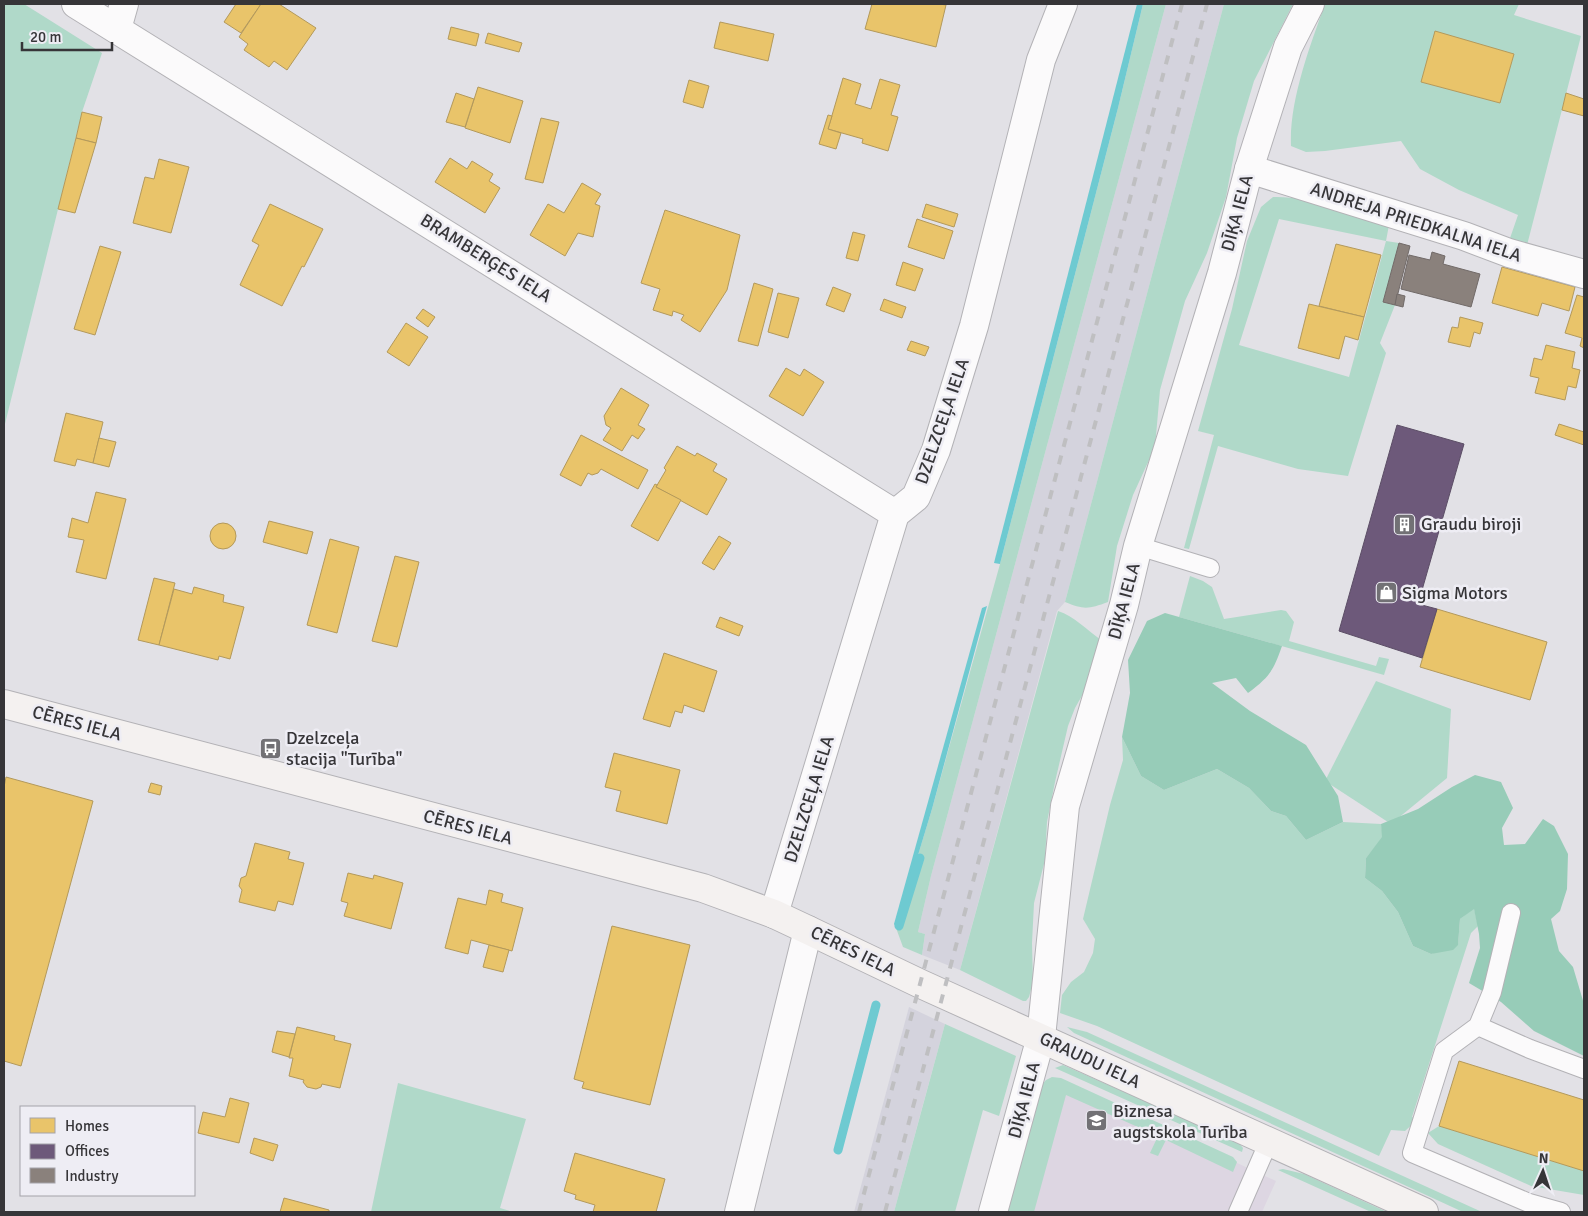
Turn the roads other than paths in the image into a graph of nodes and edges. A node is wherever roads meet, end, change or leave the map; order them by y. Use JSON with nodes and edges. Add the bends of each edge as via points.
{"nodes":[{"id":1,"x":76,"y":4,"type":"edge"},
{"id":2,"x":124,"y":4,"type":"edge"},
{"id":3,"x":1063,"y":4,"type":"edge"},
{"id":4,"x":1310,"y":4,"type":"edge"},
{"id":5,"x":117,"y":29,"type":"junction"},
{"id":6,"x":1249,"y":169,"type":"junction"},
{"id":7,"x":1584,"y":274,"type":"edge"},
{"id":8,"x":896,"y":514,"type":"junction"},
{"id":9,"x":1138,"y":546,"type":"junction"},
{"id":10,"x":1210,"y":568,"type":"dead end"},
{"id":11,"x":4,"y":704,"type":"edge"},
{"id":12,"x":1511,"y":913,"type":"dead end"},
{"id":13,"x":774,"y":914,"type":"junction"},
{"id":14,"x":808,"y":930,"type":"junction"},
{"id":15,"x":920,"y":984,"type":"joint"},
{"id":16,"x":1478,"y":1026,"type":"junction"},
{"id":17,"x":1041,"y":1037,"type":"junction"},
{"id":18,"x":1584,"y":1068,"type":"edge"},
{"id":19,"x":1269,"y":1141,"type":"junction"},
{"id":20,"x":1528,"y":1208,"type":"edge"},
{"id":21,"x":739,"y":1212,"type":"edge"},
{"id":22,"x":993,"y":1212,"type":"edge"},
{"id":23,"x":1238,"y":1212,"type":"edge"},
{"id":24,"x":1424,"y":1212,"type":"edge"},
{"id":25,"x":1561,"y":1212,"type":"edge"}],
"edges":[{"from":1,"to":5,"type":"street","name":"BRAMBERĢES IELA"},
{"from":2,"to":5,"type":"street"},
{"from":3,"to":8,"type":"street","name":"DZELZCEĻA IELA","via":[[1041,60],[974,326],[936,450],[916,497]]},
{"from":4,"to":6,"type":"street","name":"DĪĶA IELA","via":[[1288,47]]},
{"from":5,"to":8,"type":"street","name":"BRAMBERĢES IELA"},
{"from":6,"to":7,"type":"street","name":"ANDREJA PRIEDKALNA IELA"},
{"from":6,"to":9,"type":"street","name":"DĪĶA IELA","via":[[1222,272]]},
{"from":8,"to":13,"type":"street","name":"DZELZCEĻA IELA"},
{"from":9,"to":10,"type":"lane"},
{"from":9,"to":17,"type":"street","name":"DĪĶA IELA","via":[[1065,806]]},
{"from":11,"to":13,"type":"main road","name":"CĒRES IELA","via":[[703,888]]},
{"from":12,"to":16,"type":"lane","via":[[1492,992]]},
{"from":13,"to":14,"type":"main road","name":"CĒRES IELA"},
{"from":14,"to":15,"type":"main road","name":"CĒRES IELA"},
{"from":14,"to":21,"type":"street"},
{"from":15,"to":17,"type":"main road","name":"GRAUDU IELA"},
{"from":16,"to":18,"type":"lane"},
{"from":16,"to":20,"type":"lane","via":[[1444,1051],[1412,1154]]},
{"from":17,"to":19,"type":"main road","name":"GRAUDU IELA"},
{"from":17,"to":22,"type":"street","name":"DĪĶA IELA"},
{"from":19,"to":23,"type":"lane"},
{"from":19,"to":24,"type":"main road","name":"GRAUDU IELA"},
{"from":20,"to":25,"type":"lane"}]}
